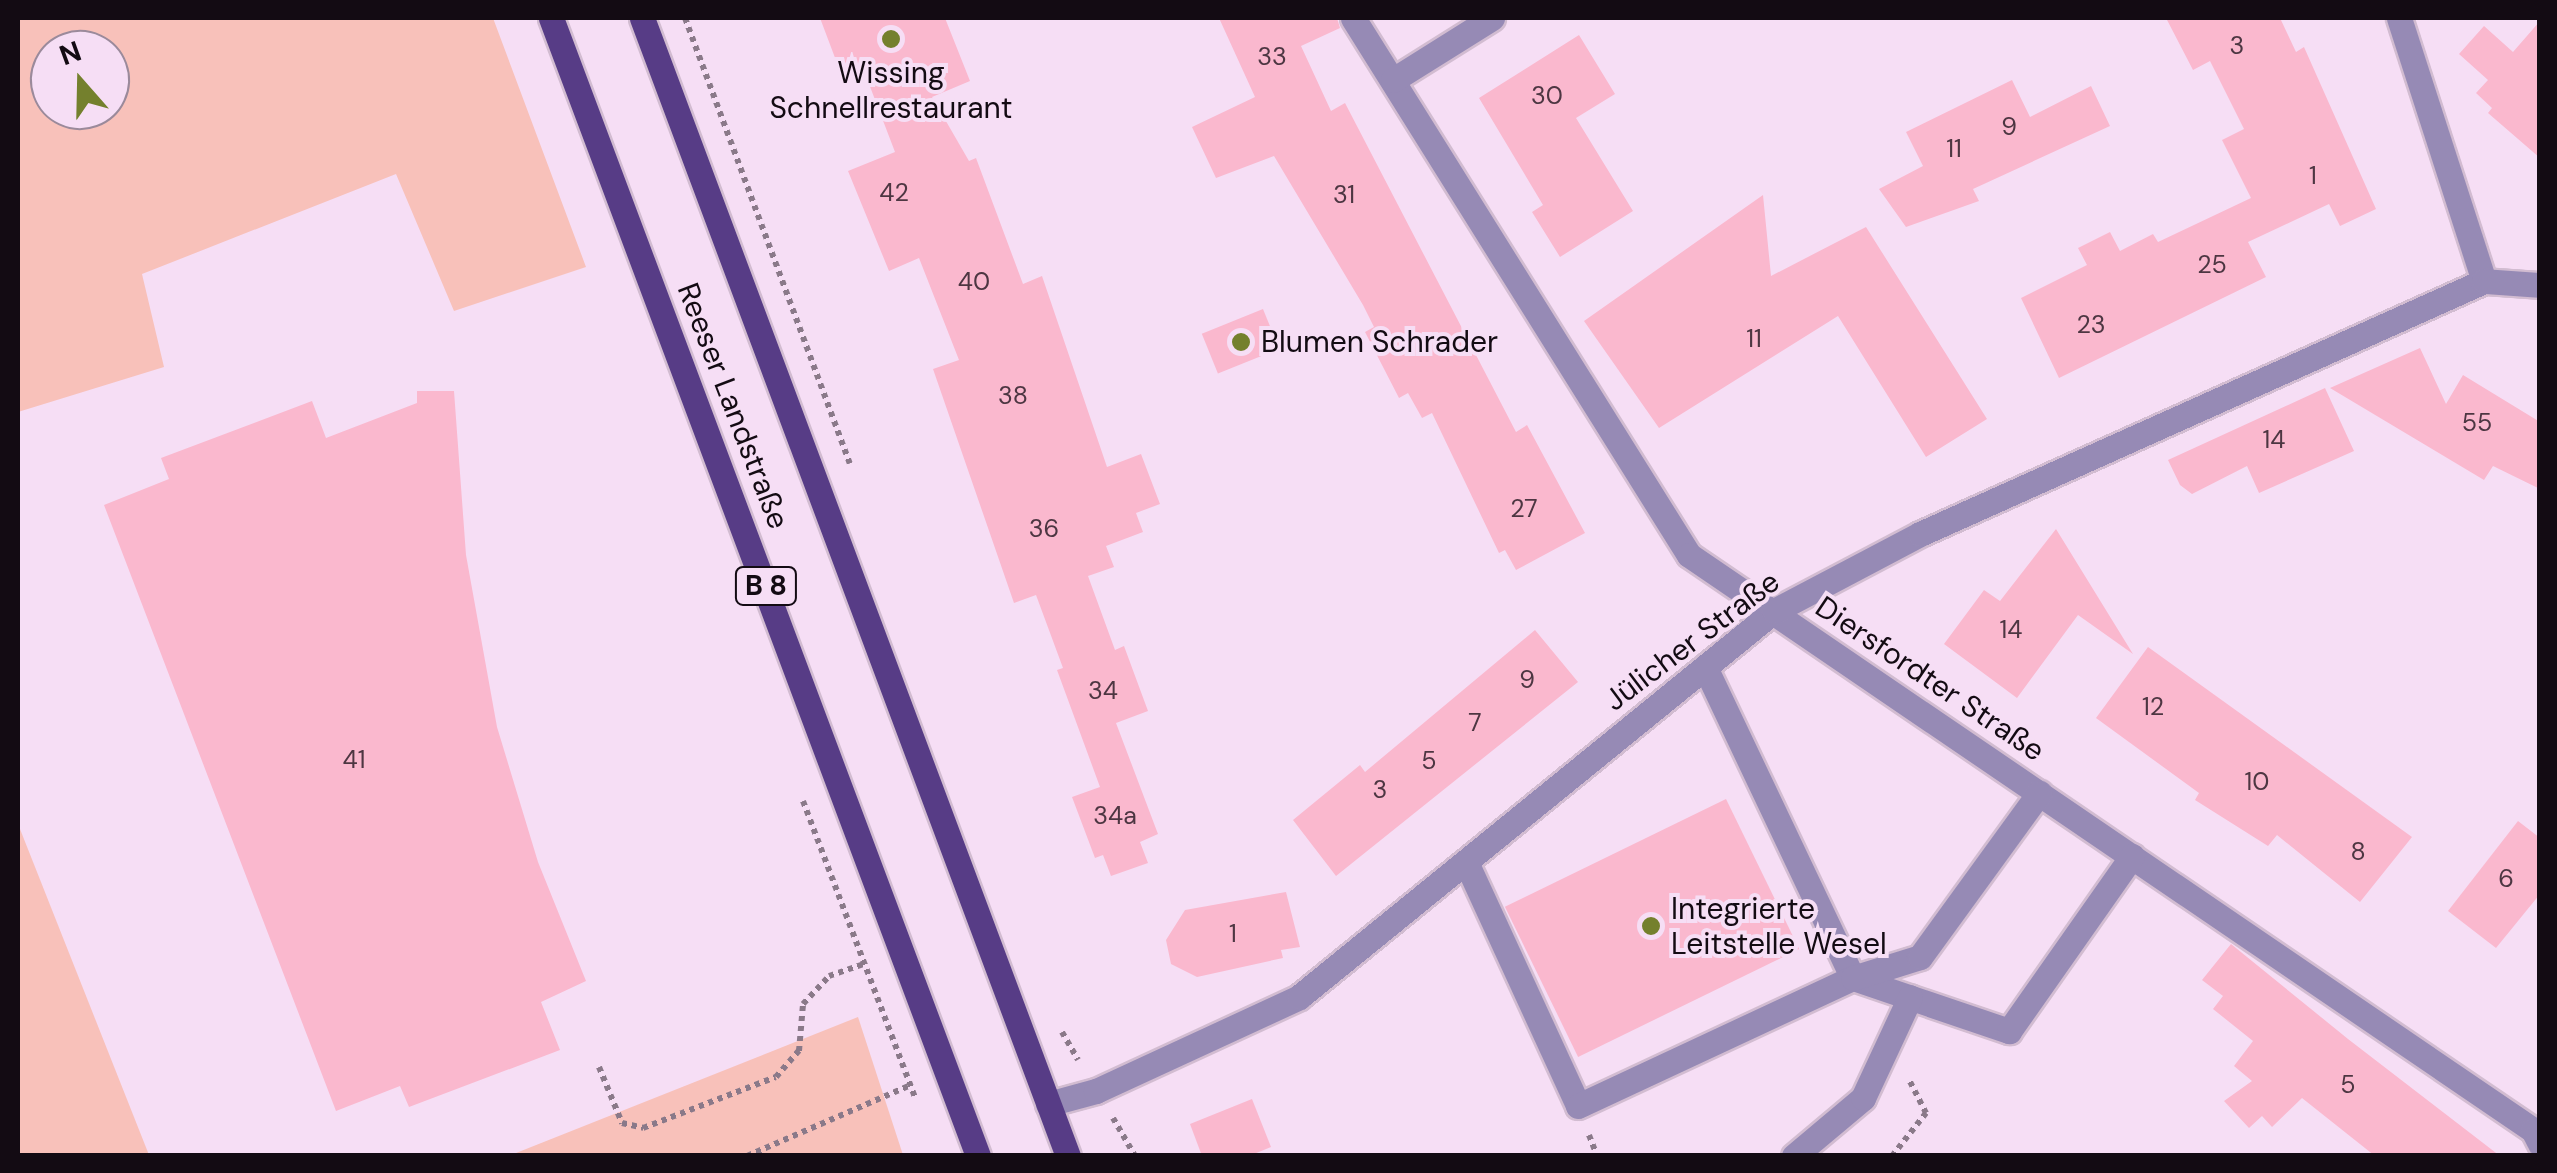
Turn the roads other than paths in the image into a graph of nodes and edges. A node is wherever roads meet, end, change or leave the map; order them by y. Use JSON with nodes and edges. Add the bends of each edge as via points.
{"nodes":[{"id":1,"x":552,"y":18,"type":"edge"},
{"id":2,"x":642,"y":18,"type":"edge"},
{"id":3,"x":1353,"y":18,"type":"edge"},
{"id":4,"x":1492,"y":18,"type":"edge"},
{"id":5,"x":2399,"y":18,"type":"edge"},
{"id":6,"x":1393,"y":80,"type":"junction"},
{"id":7,"x":2484,"y":281,"type":"junction"},
{"id":8,"x":2540,"y":285,"type":"edge"},
{"id":9,"x":1774,"y":611,"type":"junction"},
{"id":10,"x":1705,"y":667,"type":"junction"},
{"id":11,"x":2039,"y":792,"type":"junction"},
{"id":12,"x":2132,"y":856,"type":"junction"},
{"id":13,"x":1466,"y":862,"type":"junction"},
{"id":14,"x":1853,"y":978,"type":"junction"},
{"id":15,"x":1910,"y":997,"type":"junction"},
{"id":16,"x":1048,"y":1104,"type":"junction"},
{"id":17,"x":2540,"y":1144,"type":"edge"},
{"id":18,"x":978,"y":1156,"type":"edge"},
{"id":19,"x":1068,"y":1156,"type":"edge"},
{"id":20,"x":1794,"y":1156,"type":"edge"}],
"edges":[{"from":1,"to":18,"type":"main road","name":"Reeser Landstraße","number":"B 8"},
{"from":2,"to":16,"type":"main road","name":"Reeser Landstraße"},
{"from":3,"to":6,"type":"street","name":"Diersfordter Straße"},
{"from":4,"to":6,"type":"street"},
{"from":5,"to":7,"type":"street"},
{"from":6,"to":9,"type":"street","name":"Diersfordter Straße","via":[[1689,555]]},
{"from":7,"to":8,"type":"street","name":"Jülicher Straße"},
{"from":7,"to":9,"type":"street","name":"Jülicher Straße","via":[[1920,534]]},
{"from":9,"to":10,"type":"street","name":"Jülicher Straße"},
{"from":9,"to":11,"type":"street","name":"Diersfordter Straße"},
{"from":10,"to":13,"type":"street","name":"Jülicher Straße"},
{"from":10,"to":14,"type":"street"},
{"from":11,"to":12,"type":"street","name":"Diersfordter Straße"},
{"from":11,"to":14,"type":"street","via":[[1920,957]]},
{"from":12,"to":15,"type":"street","via":[[2009,1031]]},
{"from":12,"to":17,"type":"street","name":"Diersfordter Straße","via":[[2533,1130]]},
{"from":13,"to":14,"type":"street","via":[[1578,1106]]},
{"from":13,"to":16,"type":"street","name":"Jülicher Straße","via":[[1299,998],[1096,1091]]},
{"from":14,"to":15,"type":"street"},
{"from":15,"to":20,"type":"street","via":[[1863,1098]]},
{"from":16,"to":19,"type":"main road","name":"Reeser Landstraße"}]}
